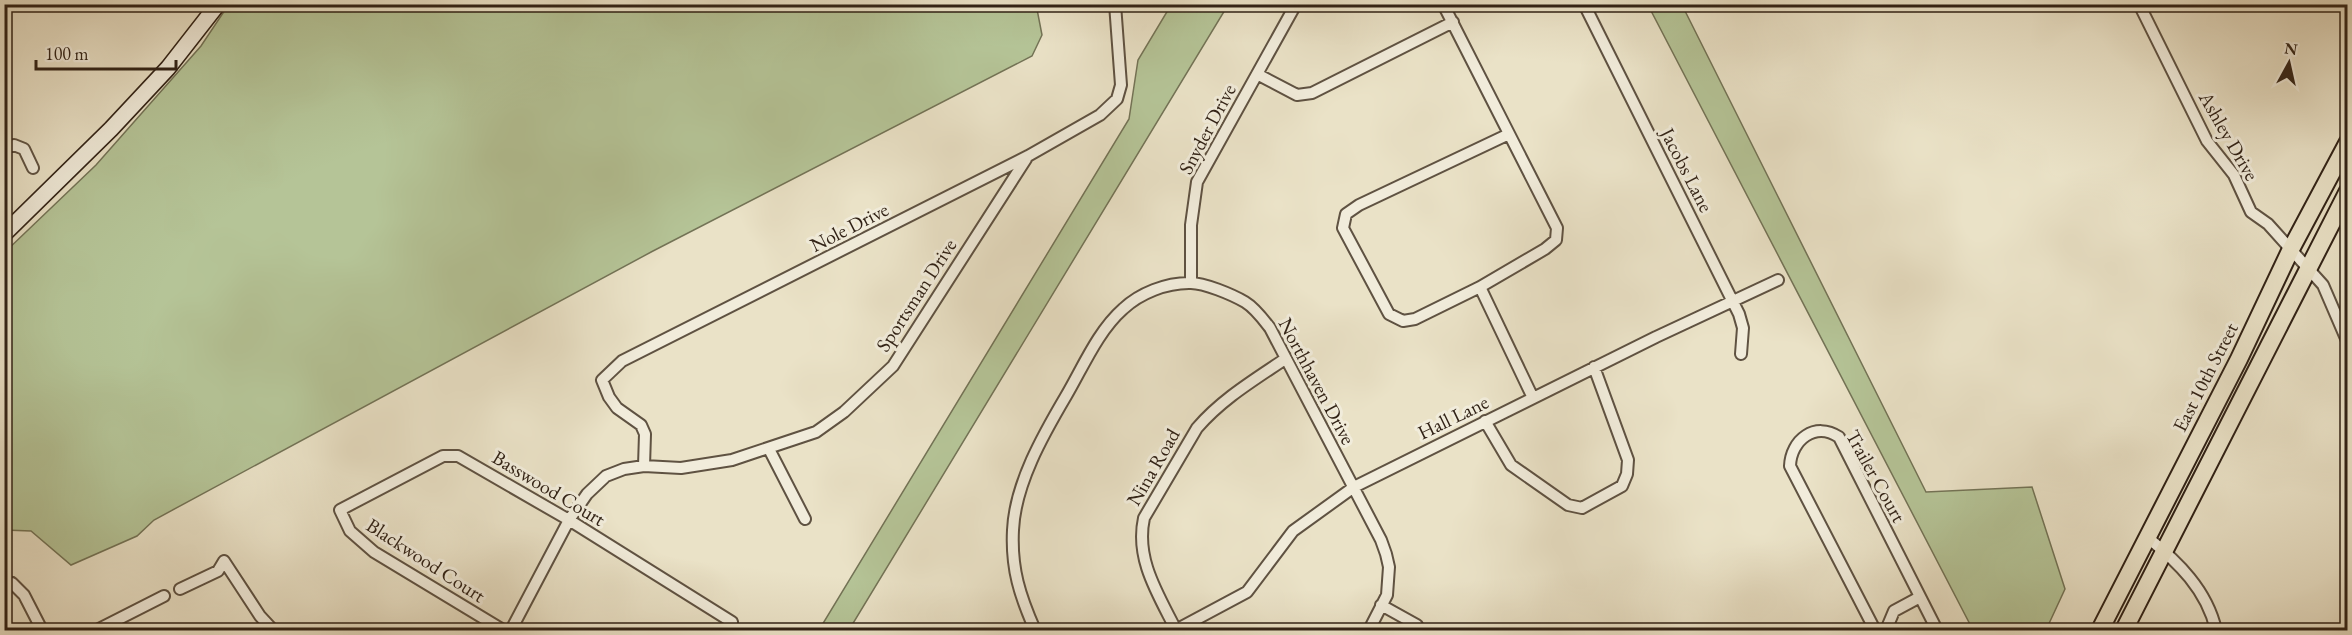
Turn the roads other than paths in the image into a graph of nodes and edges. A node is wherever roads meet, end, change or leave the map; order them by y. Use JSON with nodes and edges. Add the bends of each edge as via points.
{"nodes":[{"id":1,"x":1115,"y":4,"type":"edge"},
{"id":2,"x":1296,"y":4,"type":"edge"},
{"id":3,"x":1443,"y":4,"type":"edge"},
{"id":4,"x":1584,"y":4,"type":"edge"},
{"id":5,"x":2139,"y":4,"type":"edge"},
{"id":6,"x":210,"y":8,"type":"edge"},
{"id":7,"x":1453,"y":22,"type":"junction"},
{"id":8,"x":1257,"y":74,"type":"junction"},
{"id":9,"x":1509,"y":134,"type":"junction"},
{"id":10,"x":2346,"y":147,"type":"edge"},
{"id":11,"x":4,"y":148,"type":"edge"},
{"id":12,"x":1028,"y":156,"type":"junction"},
{"id":13,"x":33,"y":168,"type":"dead end"},
{"id":14,"x":2348,"y":191,"type":"edge"},
{"id":15,"x":4,"y":234,"type":"edge"},
{"id":16,"x":2291,"y":249,"type":"junction"},
{"id":17,"x":2307,"y":270,"type":"junction"},
{"id":18,"x":1778,"y":279,"type":"dead end"},
{"id":19,"x":1191,"y":282,"type":"junction"},
{"id":20,"x":1480,"y":287,"type":"junction"},
{"id":21,"x":1733,"y":302,"type":"junction"},
{"id":22,"x":2348,"y":343,"type":"edge"},
{"id":23,"x":1742,"y":354,"type":"dead end"},
{"id":24,"x":1285,"y":359,"type":"junction"},
{"id":25,"x":1594,"y":367,"type":"junction"},
{"id":26,"x":1533,"y":398,"type":"junction"},
{"id":27,"x":1485,"y":421,"type":"junction"},
{"id":28,"x":769,"y":449,"type":"junction"},
{"id":29,"x":644,"y":466,"type":"junction"},
{"id":30,"x":1354,"y":488,"type":"junction"},
{"id":31,"x":340,"y":510,"type":"joint"},
{"id":32,"x":805,"y":519,"type":"dead end"},
{"id":33,"x":569,"y":520,"type":"junction"},
{"id":34,"x":2147,"y":537,"type":"junction"},
{"id":35,"x":2164,"y":550,"type":"junction"},
{"id":36,"x":4,"y":587,"type":"edge"},
{"id":37,"x":180,"y":588,"type":"dead end"},
{"id":38,"x":164,"y":596,"type":"dead end"},
{"id":39,"x":1920,"y":597,"type":"junction"},
{"id":40,"x":1381,"y":605,"type":"junction"},
{"id":41,"x":732,"y":622,"type":"dead end"},
{"id":42,"x":1417,"y":625,"type":"dead end"},
{"id":43,"x":42,"y":630,"type":"edge"},
{"id":44,"x":97,"y":630,"type":"edge"},
{"id":45,"x":273,"y":630,"type":"edge"},
{"id":46,"x":503,"y":630,"type":"edge"},
{"id":47,"x":511,"y":630,"type":"edge"},
{"id":48,"x":1035,"y":630,"type":"edge"},
{"id":49,"x":1176,"y":630,"type":"edge"},
{"id":50,"x":1370,"y":630,"type":"edge"},
{"id":51,"x":1875,"y":630,"type":"edge"},
{"id":52,"x":1886,"y":630,"type":"edge"},
{"id":53,"x":1936,"y":630,"type":"edge"},
{"id":54,"x":2100,"y":630,"type":"edge"},
{"id":55,"x":2124,"y":630,"type":"edge"},
{"id":56,"x":2216,"y":630,"type":"edge"}],
"edges":[{"from":1,"to":12,"type":"street","name":"Nole Drive","via":[[1121,86],[1117,99],[1100,115]]},
{"from":2,"to":8,"type":"street","name":"Snyder Drive"},
{"from":3,"to":7,"type":"street"},
{"from":4,"to":21,"type":"street","name":"Jacobs Lane"},
{"from":5,"to":16,"type":"street","name":"Ashley Drive","via":[[2207,141],[2234,175],[2251,212]]},
{"from":6,"to":15,"type":"street","via":[[168,68]]},
{"from":7,"to":8,"type":"street","via":[[1312,93],[1297,95]]},
{"from":7,"to":9,"type":"street"},
{"from":8,"to":19,"type":"street","name":"Snyder Drive","via":[[1197,182],[1191,225]]},
{"from":9,"to":20,"type":"street","via":[[1557,228],[1556,240]]},
{"from":9,"to":20,"type":"street","via":[[1359,205],[1346,214],[1343,228],[1389,314],[1404,321]]},
{"from":10,"to":16,"type":"main road","name":"East 10th Street"},
{"from":11,"to":13,"type":"street","via":[[15,145],[24,149]]},
{"from":12,"to":28,"type":"street","name":"Sportsman Drive","via":[[893,366],[844,412],[816,432]]},
{"from":12,"to":29,"type":"street","name":"Nole Drive","via":[[622,361],[602,380],[617,408],[641,425],[645,434]]},
{"from":14,"to":17,"type":"main road"},
{"from":16,"to":17,"type":"street","name":"Ashley Drive"},
{"from":16,"to":34,"type":"main road","name":"East 10th Street"},
{"from":17,"to":22,"type":"street","name":"Ashley Drive","via":[[2323,285]]},
{"from":17,"to":35,"type":"main road"},
{"from":18,"to":21,"type":"street","name":"Hall Lane"},
{"from":19,"to":24,"type":"street","name":"Northhaven Drive","via":[[1246,303],[1270,328]]},
{"from":19,"to":48,"type":"street","name":"Northhaven Drive","via":[[1157,288],[1122,309],[1102,334],[1040,440],[1018,499],[1013,528],[1016,583]]},
{"from":20,"to":26,"type":"street"},
{"from":21,"to":23,"type":"street","name":"Jacobs Lane","via":[[1743,328]]},
{"from":21,"to":25,"type":"street","name":"Hall Lane"},
{"from":24,"to":30,"type":"street","name":"Northhaven Drive"},
{"from":24,"to":49,"type":"street","name":"Nina Road","via":[[1226,398],[1207,416],[1144,518],[1144,560]]},
{"from":25,"to":26,"type":"street","name":"Hall Lane"},
{"from":25,"to":27,"type":"street","via":[[1628,460],[1627,474],[1622,486],[1582,508],[1568,506],[1511,465]]},
{"from":26,"to":27,"type":"street","name":"Hall Lane"},
{"from":27,"to":30,"type":"street","name":"Hall Lane"},
{"from":28,"to":29,"type":"street","name":"Sportsman Drive","via":[[681,468]]},
{"from":28,"to":32,"type":"street"},
{"from":29,"to":33,"type":"street","name":"Sportsman Drive","via":[[606,477]]},
{"from":30,"to":40,"type":"street","name":"Northhaven Drive","via":[[1387,560],[1388,595]]},
{"from":30,"to":49,"type":"street","name":"Hall Lane","via":[[1293,531],[1247,592]]},
{"from":31,"to":33,"type":"street","name":"Basswood Court","via":[[443,456],[458,456]]},
{"from":31,"to":46,"type":"street","name":"Blackwood Court","via":[[350,531],[374,552]]},
{"from":33,"to":41,"type":"street","name":"Basswood Court"},
{"from":33,"to":47,"type":"street","name":"Sportsman Drive"},
{"from":34,"to":35,"type":"street"},
{"from":34,"to":54,"type":"main road","name":"East 10th Street"},
{"from":35,"to":55,"type":"main road"},
{"from":35,"to":56,"type":"street","via":[[2180,564],[2209,605]]},
{"from":36,"to":43,"type":"street","via":[[12,582],[24,595]]},
{"from":37,"to":45,"type":"street","via":[[218,571],[224,561]]},
{"from":38,"to":44,"type":"street"},
{"from":39,"to":51,"type":"street","name":"Trailer Court","via":[[1839,437],[1825,430],[1804,437],[1790,459],[1792,474]]},
{"from":39,"to":52,"type":"street","via":[[1894,611]]},
{"from":39,"to":53,"type":"street","name":"Trailer Court"},
{"from":40,"to":42,"type":"street"},
{"from":40,"to":50,"type":"street","name":"Northhaven Drive"}]}
